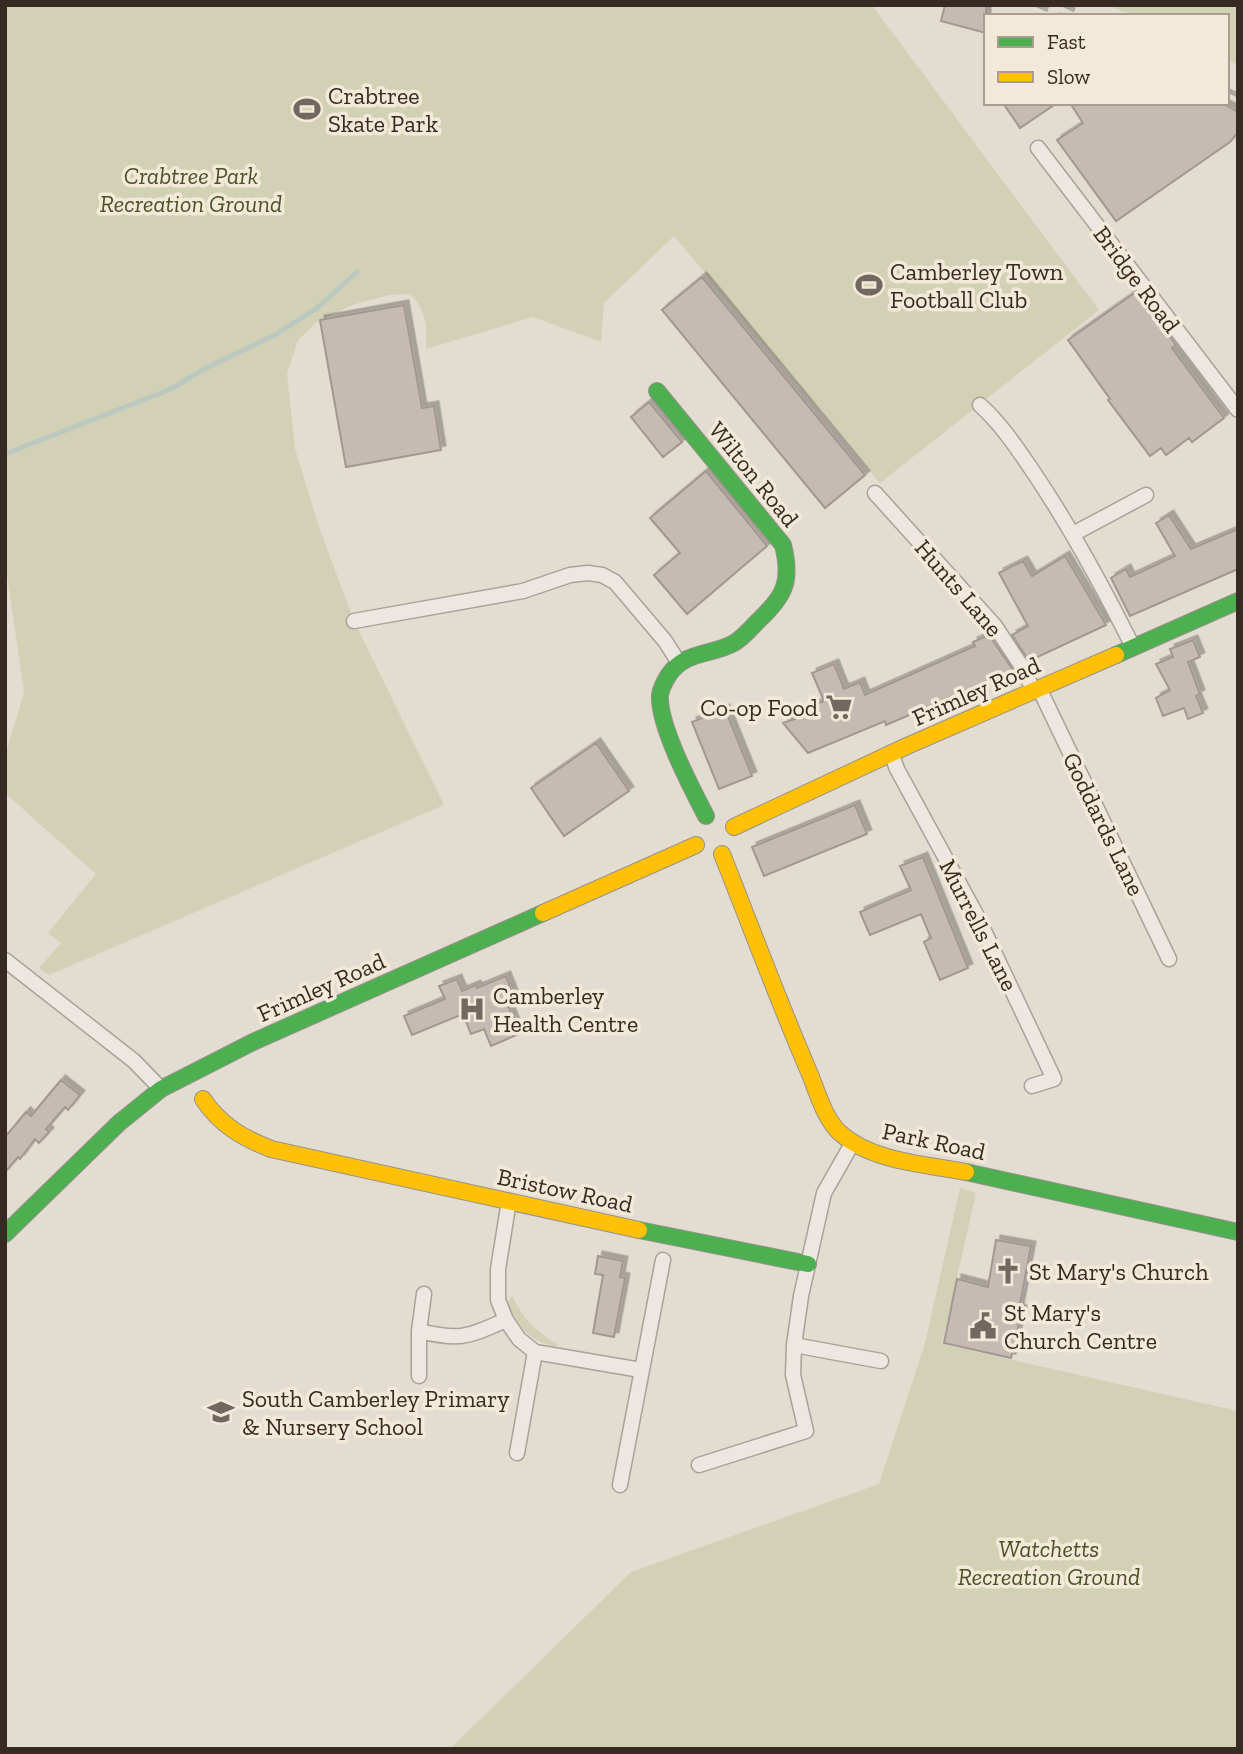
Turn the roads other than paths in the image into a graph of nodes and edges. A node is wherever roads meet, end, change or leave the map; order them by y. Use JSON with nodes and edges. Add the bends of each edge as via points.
{"nodes":[{"id":1,"x":1038,"y":148,"type":"dead end"},
{"id":2,"x":657,"y":391,"type":"dead end"},
{"id":3,"x":980,"y":405,"type":"dead end"},
{"id":4,"x":1238,"y":410,"type":"edge"},
{"id":5,"x":875,"y":493,"type":"dead end"},
{"id":6,"x":1146,"y":495,"type":"dead end"},
{"id":7,"x":1073,"y":534,"type":"junction"},
{"id":8,"x":1238,"y":601,"type":"edge"},
{"id":9,"x":354,"y":621,"type":"dead end"},
{"id":10,"x":1133,"y":647,"type":"junction"},
{"id":11,"x":679,"y":663,"type":"junction"},
{"id":12,"x":1036,"y":689,"type":"junction"},
{"id":13,"x":891,"y":753,"type":"junction"},
{"id":14,"x":706,"y":816,"type":"junction"},
{"id":15,"x":734,"y":827,"type":"junction"},
{"id":16,"x":696,"y":845,"type":"junction"},
{"id":17,"x":722,"y":854,"type":"junction"},
{"id":18,"x":1169,"y":959,"type":"dead end"},
{"id":19,"x":5,"y":960,"type":"edge"},
{"id":20,"x":1032,"y":1086,"type":"dead end"},
{"id":21,"x":160,"y":1089,"type":"junction"},
{"id":22,"x":203,"y":1099,"type":"dead end"},
{"id":23,"x":853,"y":1142,"type":"junction"},
{"id":24,"x":509,"y":1201,"type":"junction"},
{"id":25,"x":1238,"y":1232,"type":"edge"},
{"id":26,"x":5,"y":1234,"type":"edge"},
{"id":27,"x":663,"y":1260,"type":"dead end"},
{"id":28,"x":808,"y":1264,"type":"junction"},
{"id":29,"x":424,"y":1294,"type":"dead end"},
{"id":30,"x":506,"y":1320,"type":"junction"},
{"id":31,"x":419,"y":1331,"type":"junction"},
{"id":32,"x":794,"y":1345,"type":"junction"},
{"id":33,"x":535,"y":1352,"type":"junction"},
{"id":34,"x":881,"y":1361,"type":"dead end"},
{"id":35,"x":641,"y":1370,"type":"junction"},
{"id":36,"x":419,"y":1376,"type":"dead end"},
{"id":37,"x":517,"y":1453,"type":"dead end"},
{"id":38,"x":699,"y":1465,"type":"dead end"},
{"id":39,"x":620,"y":1485,"type":"dead end"}],
"edges":[{"from":1,"to":4,"type":"street","name":"Bridge Road"},
{"from":2,"to":11,"type":"street","name":"Wilton Road","via":[[783,545],[789,564],[789,580],[776,605],[734,643]]},
{"from":3,"to":7,"type":"street","via":[[1000,424]]},
{"from":5,"to":12,"type":"street","name":"Hunts Lane","via":[[995,626]]},
{"from":6,"to":7,"type":"street"},
{"from":7,"to":10,"type":"street"},
{"from":8,"to":10,"type":"street","name":"Frimley Road"},
{"from":9,"to":11,"type":"street","via":[[523,591],[588,573],[615,582]]},
{"from":10,"to":12,"type":"street","name":"Frimley Road"},
{"from":11,"to":14,"type":"street","via":[[660,695],[664,716]]},
{"from":12,"to":13,"type":"street","name":"Frimley Road"},
{"from":12,"to":18,"type":"street","name":"Goddards Lane"},
{"from":13,"to":15,"type":"street","name":"Frimley Road"},
{"from":13,"to":20,"type":"street","name":"Murrells Lane","via":[[977,916],[1054,1079]]},
{"from":14,"to":15,"type":"street","via":[[723,816]]},
{"from":14,"to":16,"type":"street","via":[[694,830]]},
{"from":15,"to":17,"type":"street","via":[[735,841]]},
{"from":16,"to":17,"type":"street","via":[[709,855]]},
{"from":16,"to":21,"type":"street","name":"Frimley Road","via":[[253,1042]]},
{"from":17,"to":23,"type":"street","name":"Park Road","via":[[827,1114]]},
{"from":19,"to":21,"type":"street","via":[[134,1060]]},
{"from":21,"to":26,"type":"street","name":"Frimley Road"},
{"from":22,"to":24,"type":"street","name":"Bristow Road","via":[[230,1130],[271,1149]]},
{"from":23,"to":25,"type":"street","name":"Park Road","via":[[886,1156]]},
{"from":23,"to":28,"type":"street","via":[[824,1193]]},
{"from":24,"to":28,"type":"street","name":"Bristow Road"},
{"from":24,"to":30,"type":"street","via":[[498,1269],[498,1300]]},
{"from":27,"to":35,"type":"street"},
{"from":28,"to":32,"type":"street"},
{"from":29,"to":31,"type":"street"},
{"from":30,"to":31,"type":"street","via":[[471,1335],[448,1338]]},
{"from":30,"to":33,"type":"street"},
{"from":31,"to":36,"type":"street"},
{"from":32,"to":34,"type":"street"},
{"from":32,"to":38,"type":"street","via":[[793,1375],[806,1431]]},
{"from":33,"to":35,"type":"street"},
{"from":33,"to":37,"type":"street"},
{"from":35,"to":39,"type":"street"}]}
